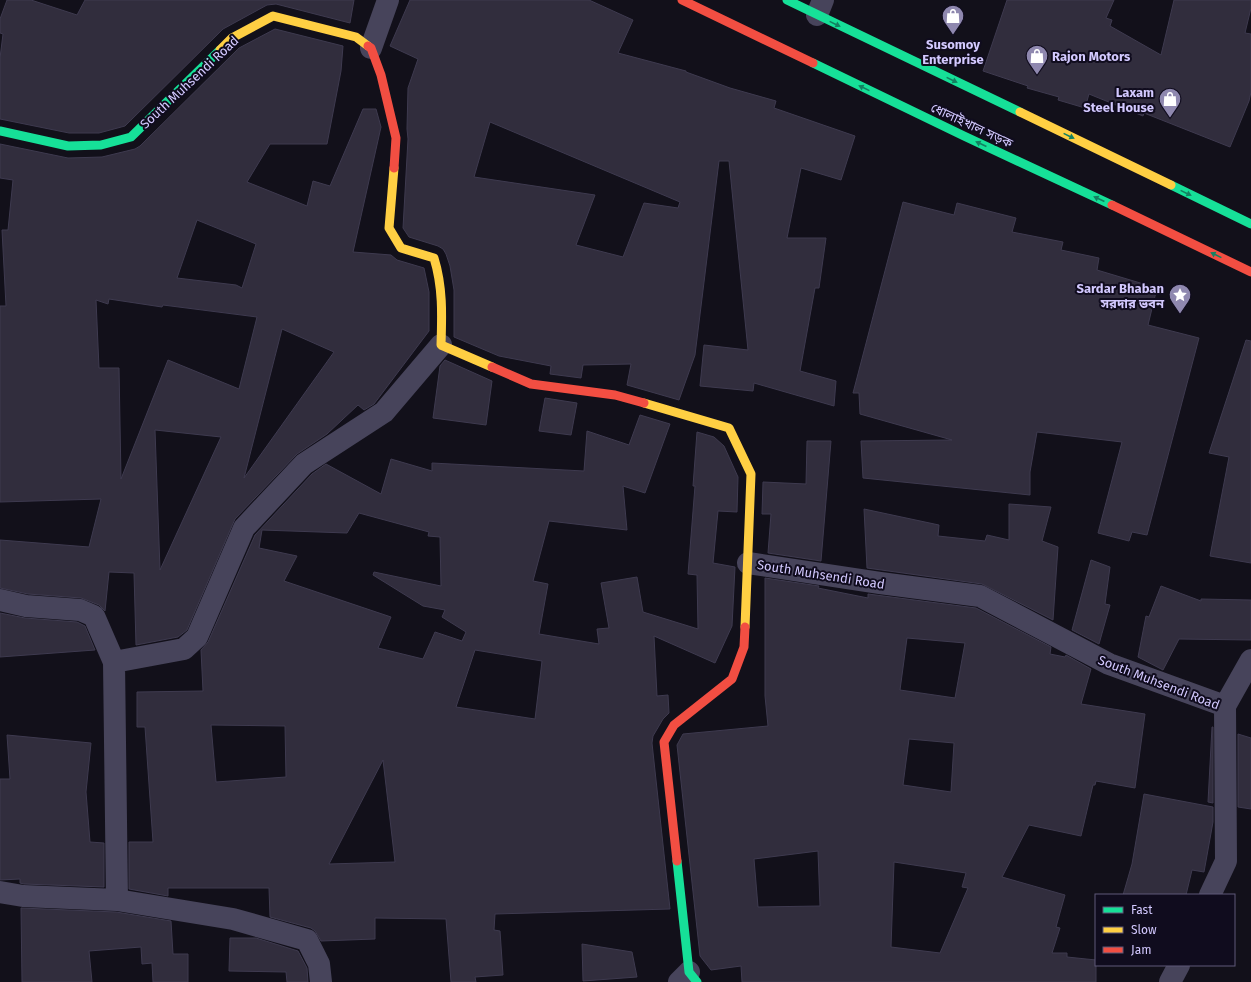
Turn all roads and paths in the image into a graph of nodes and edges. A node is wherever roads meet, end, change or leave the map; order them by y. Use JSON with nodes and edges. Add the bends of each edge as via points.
{"nodes":[{"id":1,"x":388,"y":0,"type":"edge"},
{"id":2,"x":682,"y":0,"type":"edge"},
{"id":3,"x":787,"y":0,"type":"edge"},
{"id":4,"x":820,"y":7,"type":"edge"},
{"id":5,"x":371,"y":48,"type":"junction"},
{"id":6,"x":0,"y":131,"type":"edge"},
{"id":7,"x":1251,"y":224,"type":"edge"},
{"id":8,"x":1251,"y":272,"type":"edge"},
{"id":9,"x":441,"y":345,"type":"junction"},
{"id":10,"x":748,"y":563,"type":"junction"},
{"id":11,"x":0,"y":600,"type":"edge"},
{"id":12,"x":1251,"y":660,"type":"edge"},
{"id":13,"x":114,"y":662,"type":"junction"},
{"id":14,"x":1225,"y":706,"type":"junction"},
{"id":15,"x":0,"y":892,"type":"edge"},
{"id":16,"x":1210,"y":894,"type":"edge"},
{"id":17,"x":117,"y":900,"type":"junction"},
{"id":18,"x":1178,"y":966,"type":"edge"},
{"id":19,"x":688,"y":979,"type":"edge"},
{"id":20,"x":321,"y":982,"type":"edge"},
{"id":21,"x":1170,"y":982,"type":"edge"}],
"edges":[{"from":1,"to":5,"type":"street"},
{"from":8,"to":2,"type":"street","name":"ধোলাইখাল সড়ক","one_way":true},
{"from":3,"to":4,"type":"street"},
{"from":4,"to":7,"type":"street","one_way":true},
{"from":5,"to":6,"type":"street","name":"South Muhsendi Road","via":[[356,37],[273,16],[232,38],[131,138],[101,144],[68,146]]},
{"from":5,"to":9,"type":"street","via":[[381,75],[396,138],[389,228],[401,248],[434,258],[442,292]]},
{"from":9,"to":10,"type":"street","name":"South Muhsendi Road","via":[[531,384],[615,395],[729,428],[751,474]]},
{"from":9,"to":13,"type":"street","via":[[384,412],[304,464],[244,528],[197,637],[184,649]]},
{"from":10,"to":14,"type":"street","name":"South Muhsendi Road","via":[[980,596],[1109,664]]},
{"from":10,"to":19,"type":"street","via":[[744,647],[732,678],[674,725],[664,742]]},
{"from":11,"to":13,"type":"street","via":[[26,606],[80,610],[94,616]]},
{"from":12,"to":14,"type":"street"},
{"from":13,"to":17,"type":"street"},
{"from":14,"to":16,"type":"street","name":"South Muhsendi Road","via":[[1226,862]]},
{"from":15,"to":17,"type":"street","via":[[23,896]]},
{"from":17,"to":20,"type":"street","via":[[233,919],[307,940],[318,964]]},
{"from":18,"to":21,"type":"street"}]}
